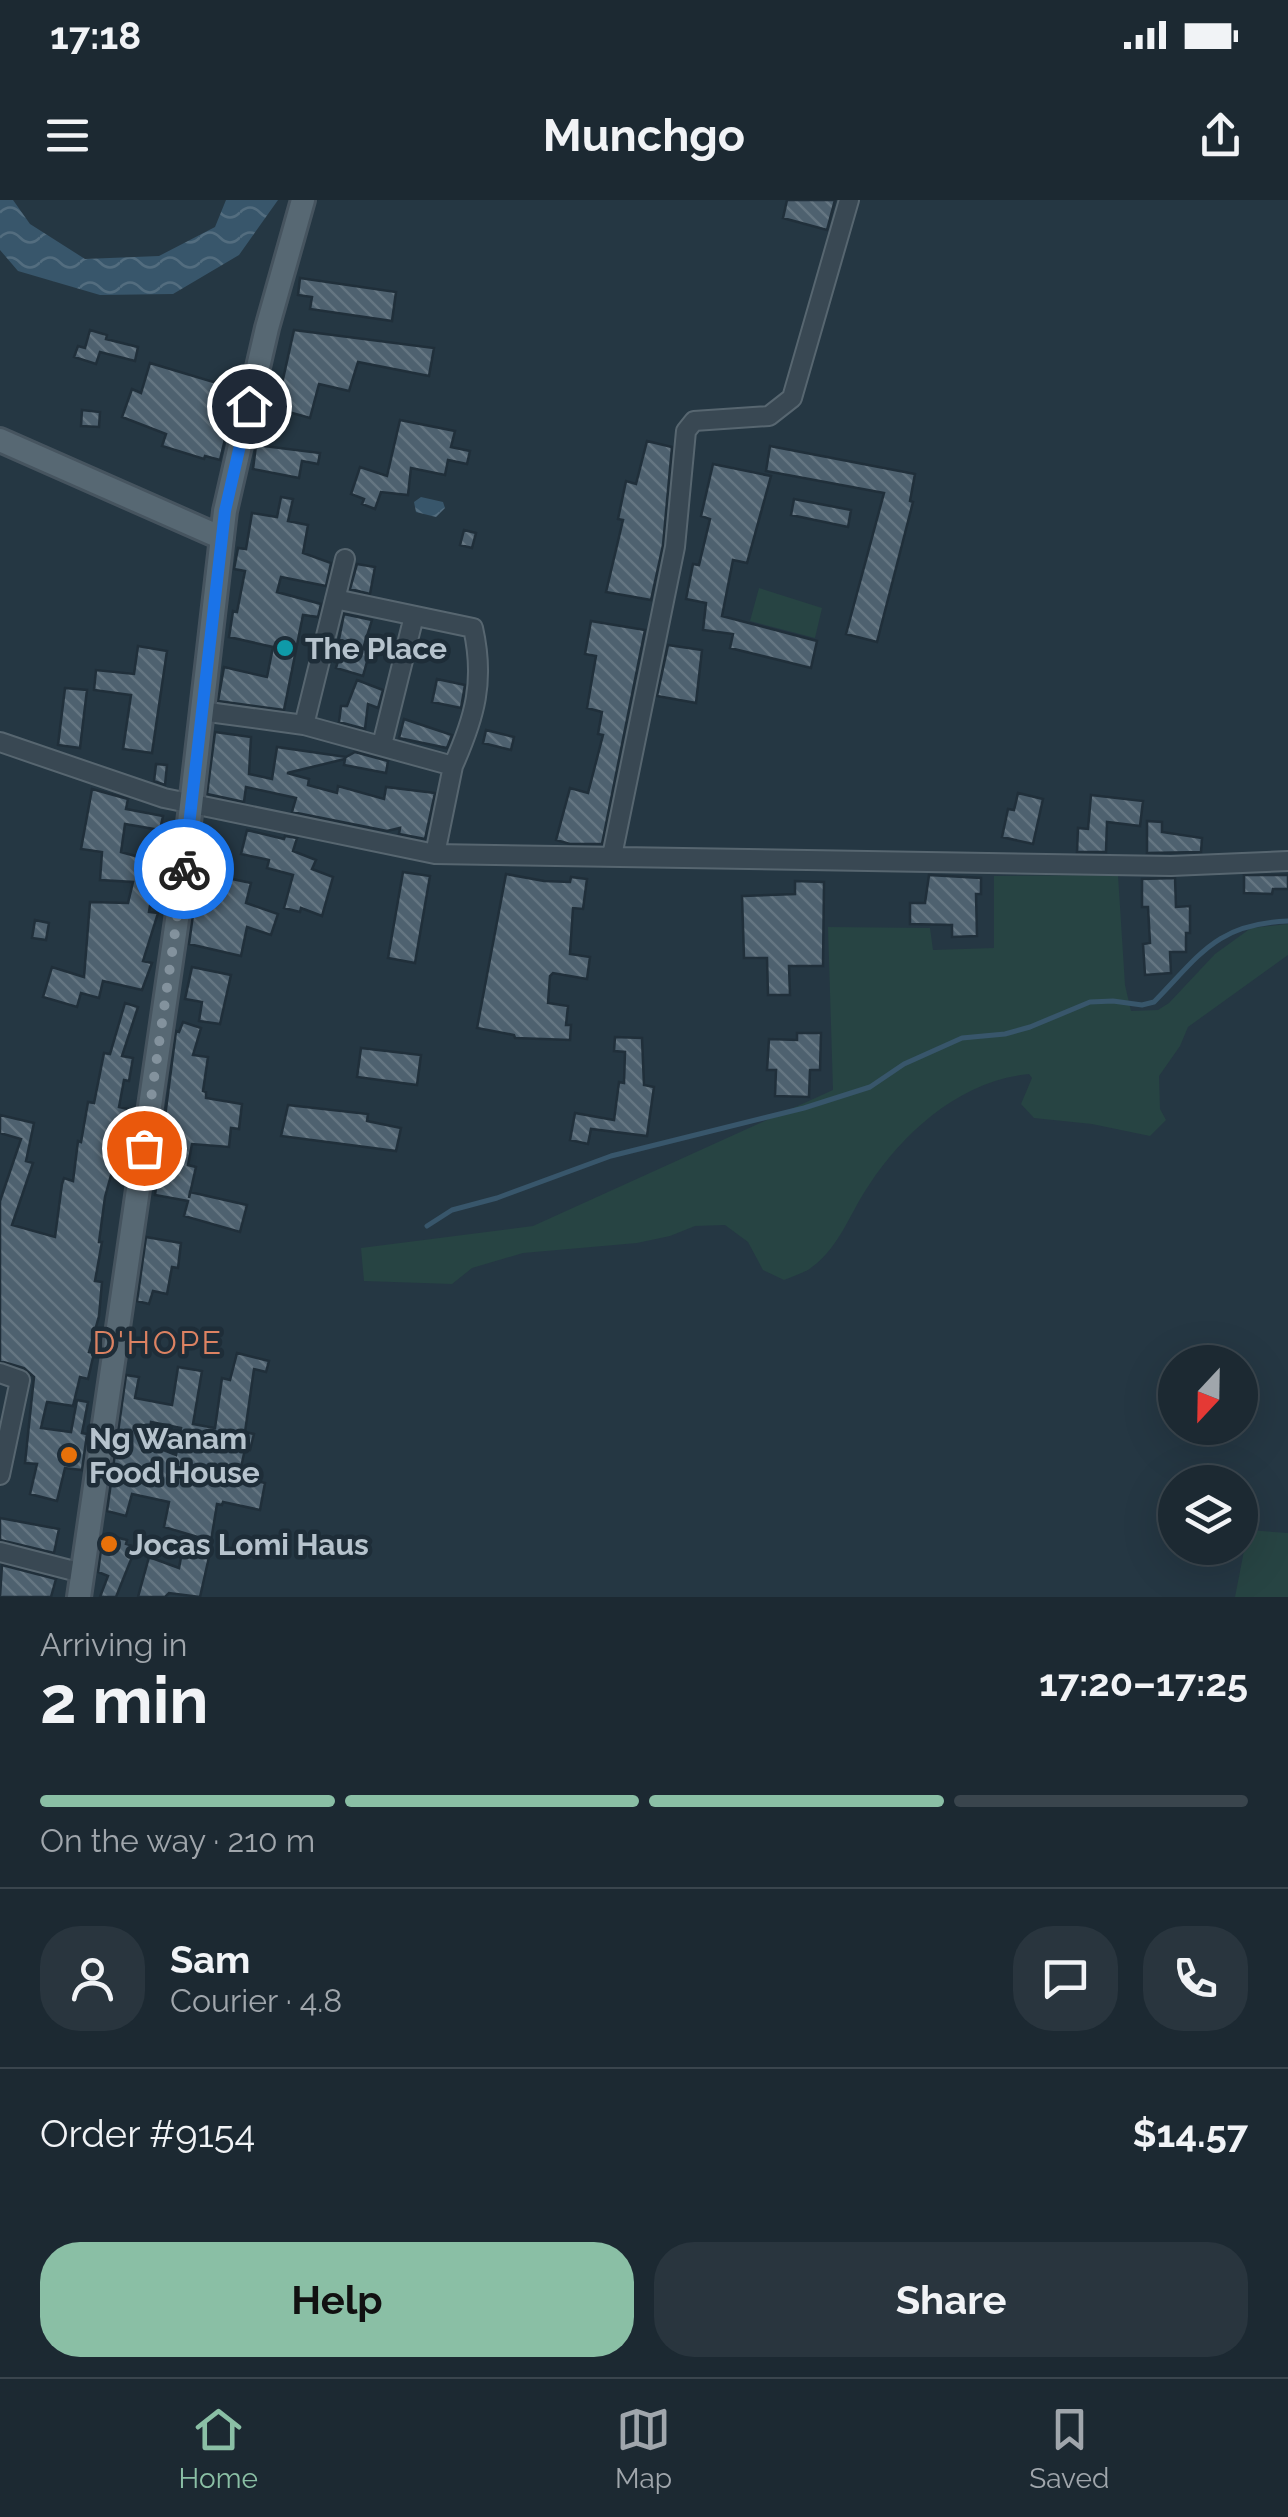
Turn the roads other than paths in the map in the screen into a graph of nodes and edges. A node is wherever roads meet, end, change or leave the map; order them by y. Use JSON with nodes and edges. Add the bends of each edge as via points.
{"nodes":[{"id":1,"x":303,"y":200,"type":"edge"},
{"id":2,"x":849,"y":200,"type":"edge"},
{"id":3,"x":0,"y":440,"type":"edge"},
{"id":4,"x":222,"y":538,"type":"junction"},
{"id":5,"x":345,"y":559,"type":"dead end"},
{"id":6,"x":335,"y":599,"type":"junction"},
{"id":7,"x":414,"y":616,"type":"junction"},
{"id":8,"x":201,"y":711,"type":"junction"},
{"id":9,"x":304,"y":725,"type":"junction"},
{"id":10,"x":0,"y":742,"type":"edge"},
{"id":11,"x":382,"y":746,"type":"junction"},
{"id":12,"x":453,"y":766,"type":"junction"},
{"id":13,"x":192,"y":804,"type":"junction"},
{"id":14,"x":435,"y":854,"type":"junction"},
{"id":15,"x":612,"y":856,"type":"junction"},
{"id":16,"x":1288,"y":861,"type":"edge"},
{"id":17,"x":0,"y":1374,"type":"edge"},
{"id":18,"x":0,"y":1475,"type":"edge"},
{"id":19,"x":0,"y":1552,"type":"edge"},
{"id":20,"x":82,"y":1573,"type":"junction"},
{"id":21,"x":79,"y":1597,"type":"edge"}],
"edges":[{"from":1,"to":4,"type":"main road","via":[[267,328]]},
{"from":2,"to":15,"type":"street","via":[[792,398],[769,416],[694,422],[686,430],[675,547]]},
{"from":3,"to":4,"type":"main road"},
{"from":4,"to":8,"type":"main road"},
{"from":5,"to":6,"type":"street"},
{"from":6,"to":7,"type":"street"},
{"from":6,"to":9,"type":"street"},
{"from":7,"to":11,"type":"street"},
{"from":7,"to":12,"type":"street","via":[[473,628],[481,663],[477,696]]},
{"from":8,"to":9,"type":"street"},
{"from":8,"to":13,"type":"main road"},
{"from":9,"to":11,"type":"street"},
{"from":10,"to":13,"type":"street"},
{"from":11,"to":12,"type":"street"},
{"from":12,"to":14,"type":"street"},
{"from":13,"to":14,"type":"street"},
{"from":13,"to":20,"type":"main road"},
{"from":14,"to":15,"type":"street"},
{"from":15,"to":16,"type":"street","via":[[1152,866]]},
{"from":17,"to":18,"type":"street","via":[[20,1380]]},
{"from":19,"to":20,"type":"street"},
{"from":20,"to":21,"type":"main road"}]}
